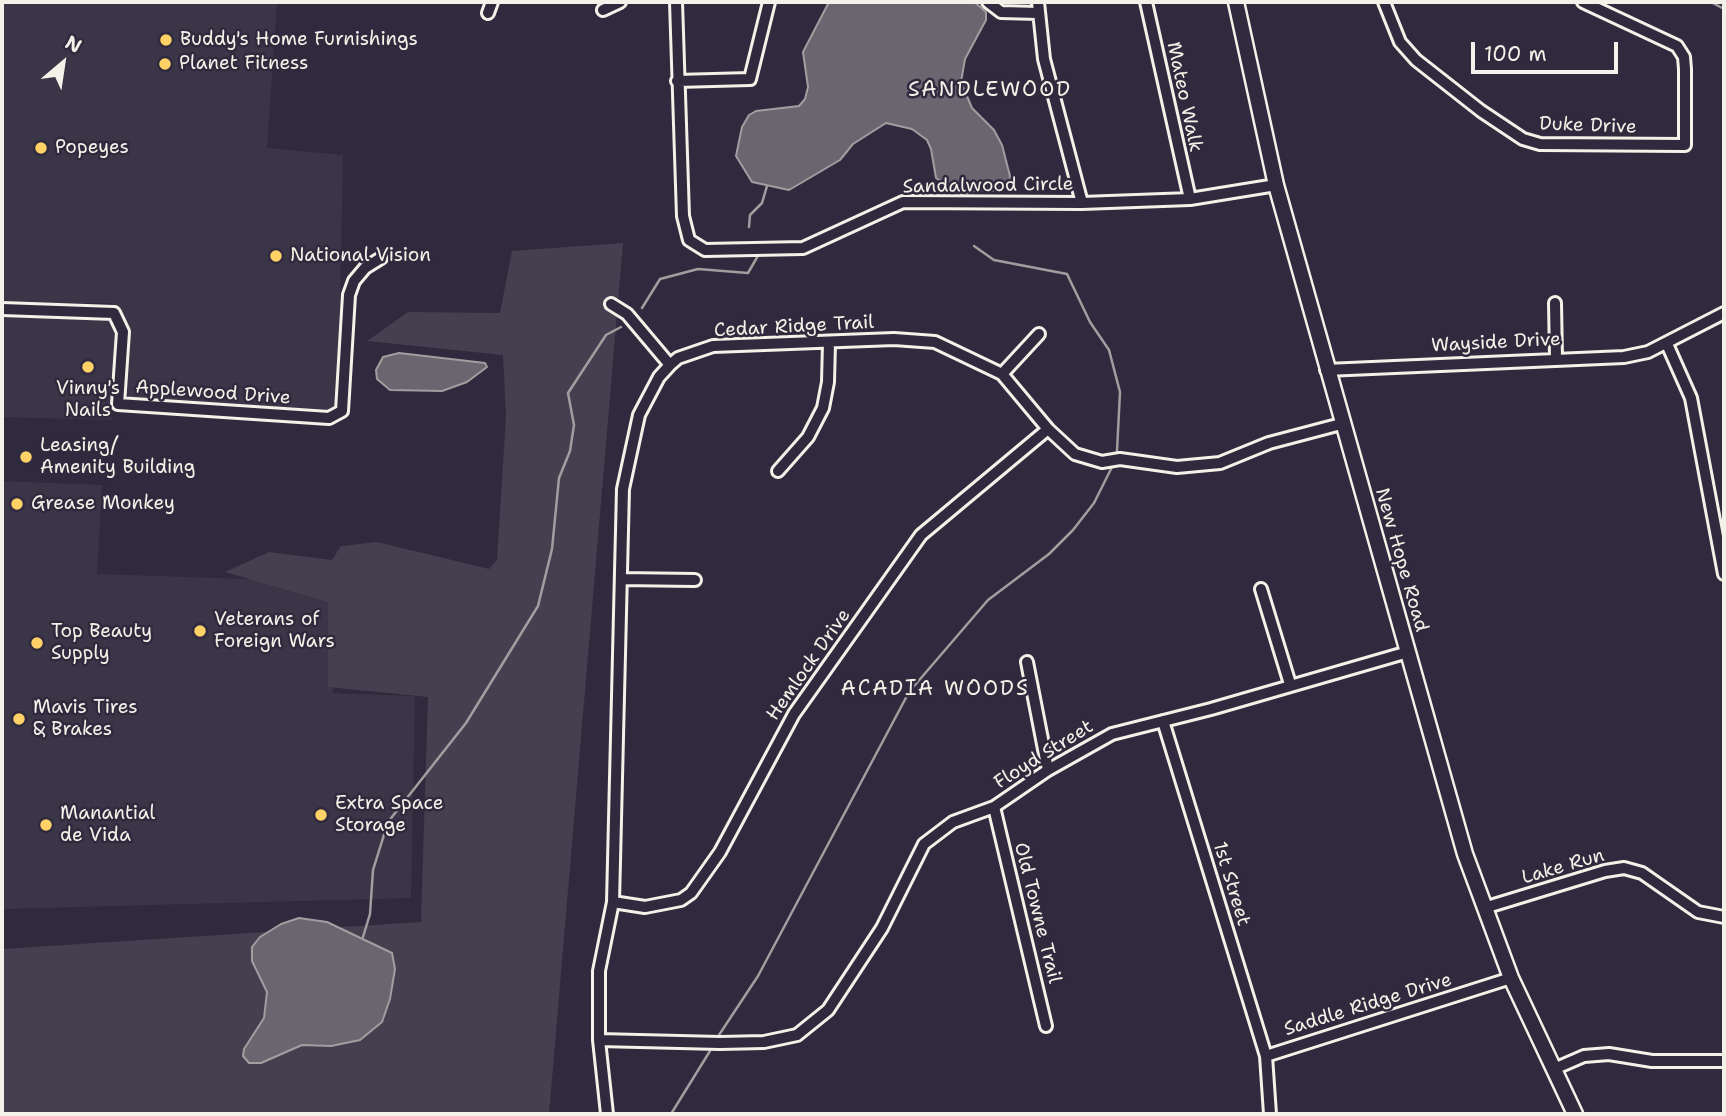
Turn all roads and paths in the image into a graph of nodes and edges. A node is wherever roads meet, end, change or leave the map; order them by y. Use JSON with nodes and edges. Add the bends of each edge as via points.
{"nodes":[{"id":1,"x":620,"y":2,"type":"edge"},
{"id":2,"x":676,"y":2,"type":"edge"},
{"id":3,"x":769,"y":2,"type":"edge"},
{"id":4,"x":988,"y":2,"type":"edge"},
{"id":5,"x":1146,"y":2,"type":"edge"},
{"id":6,"x":1236,"y":2,"type":"edge"},
{"id":7,"x":1384,"y":2,"type":"edge"},
{"id":8,"x":1583,"y":2,"type":"edge"},
{"id":9,"x":1038,"y":8,"type":"edge"},
{"id":10,"x":603,"y":10,"type":"dead end"},
{"id":11,"x":677,"y":81,"type":"junction"},
{"id":12,"x":1276,"y":186,"type":"junction"},
{"id":13,"x":1190,"y":199,"type":"junction"},
{"id":14,"x":1082,"y":203,"type":"junction"},
{"id":15,"x":381,"y":258,"type":"dead end"},
{"id":16,"x":1555,"y":303,"type":"dead end"},
{"id":17,"x":611,"y":304,"type":"dead end"},
{"id":18,"x":2,"y":309,"type":"edge"},
{"id":19,"x":1724,"y":313,"type":"edge"},
{"id":20,"x":1039,"y":334,"type":"dead end"},
{"id":21,"x":829,"y":342,"type":"junction"},
{"id":22,"x":1667,"y":344,"type":"junction"},
{"id":23,"x":1556,"y":358,"type":"junction"},
{"id":24,"x":670,"y":365,"type":"junction"},
{"id":25,"x":1326,"y":370,"type":"junction"},
{"id":26,"x":1002,"y":374,"type":"junction"},
{"id":27,"x":1341,"y":424,"type":"junction"},
{"id":28,"x":1048,"y":429,"type":"junction"},
{"id":29,"x":778,"y":471,"type":"dead end"},
{"id":30,"x":1724,"y":575,"type":"edge"},
{"id":31,"x":621,"y":579,"type":"junction"},
{"id":32,"x":695,"y":580,"type":"dead end"},
{"id":33,"x":1261,"y":589,"type":"dead end"},
{"id":34,"x":1408,"y":652,"type":"junction"},
{"id":35,"x":1027,"y":662,"type":"dead end"},
{"id":36,"x":1290,"y":684,"type":"junction"},
{"id":37,"x":1163,"y":721,"type":"junction"},
{"id":38,"x":1048,"y":770,"type":"junction"},
{"id":39,"x":993,"y":807,"type":"junction"},
{"id":40,"x":613,"y":902,"type":"junction"},
{"id":41,"x":1484,"y":908,"type":"junction"},
{"id":42,"x":1724,"y":917,"type":"edge"},
{"id":43,"x":1511,"y":978,"type":"junction"},
{"id":44,"x":1046,"y":1026,"type":"dead end"},
{"id":45,"x":598,"y":1040,"type":"junction"},
{"id":46,"x":1266,"y":1056,"type":"junction"},
{"id":47,"x":1724,"y":1060,"type":"edge"},
{"id":48,"x":1553,"y":1069,"type":"junction"},
{"id":49,"x":607,"y":1114,"type":"edge"},
{"id":50,"x":1270,"y":1114,"type":"edge"},
{"id":51,"x":1575,"y":1114,"type":"edge"}],
"edges":[{"from":1,"to":10,"type":"street"},
{"from":2,"to":11,"type":"street","name":"Sandalwood Circle"},
{"from":3,"to":11,"type":"street","via":[[750,79]]},
{"from":4,"to":9,"type":"street","via":[[1001,12]]},
{"from":5,"to":13,"type":"street","name":"Mateo Walk"},
{"from":6,"to":12,"type":"street","name":"New Hope Road"},
{"from":7,"to":8,"type":"street","name":"Duke Drive","via":[[1399,42],[1416,60],[1523,139],[1541,144],[1685,145],[1685,69],[1678,46]]},
{"from":9,"to":14,"type":"street","via":[[1050,83]]},
{"from":11,"to":14,"type":"street","name":"Sandalwood Circle","via":[[683,216],[690,240],[705,250],[803,248],[903,202]]},
{"from":12,"to":13,"type":"street","name":"Sandalwood Circle"},
{"from":12,"to":25,"type":"street","name":"New Hope Road"},
{"from":13,"to":14,"type":"street","name":"Sandalwood Circle"},
{"from":15,"to":18,"type":"street","name":"Applewood Drive","via":[[365,268],[349,295],[342,411],[329,418],[118,404],[124,332],[114,313]]},
{"from":16,"to":23,"type":"street"},
{"from":17,"to":24,"type":"street","via":[[627,314]]},
{"from":19,"to":22,"type":"street","name":"Wayside Drive"},
{"from":20,"to":26,"type":"street"},
{"from":21,"to":24,"type":"street","name":"Cedar Ridge Trail","via":[[713,346]]},
{"from":21,"to":26,"type":"street","name":"Cedar Ridge Trail","via":[[935,342]]},
{"from":21,"to":29,"type":"street","via":[[822,408],[808,437]]},
{"from":22,"to":23,"type":"street","name":"Wayside Drive","via":[[1624,356]]},
{"from":22,"to":30,"type":"street","via":[[1691,398]]},
{"from":23,"to":25,"type":"street","name":"Wayside Drive"},
{"from":24,"to":31,"type":"street","name":"Cedar Ridge Trail","via":[[639,415],[623,489]]},
{"from":25,"to":27,"type":"street","name":"New Hope Road"},
{"from":26,"to":28,"type":"street","name":"Cedar Ridge Trail"},
{"from":27,"to":28,"type":"street","name":"Cedar Ridge Trail","via":[[1269,443],[1220,463],[1177,467],[1121,459],[1102,462],[1075,454]]},
{"from":27,"to":34,"type":"street","name":"New Hope Road"},
{"from":28,"to":40,"type":"street","name":"Hemlock Drive","via":[[922,535],[794,714],[720,852],[691,892],[681,900],[645,907]]},
{"from":31,"to":32,"type":"street"},
{"from":31,"to":40,"type":"street","name":"Cedar Ridge Trail"},
{"from":33,"to":36,"type":"street"},
{"from":34,"to":36,"type":"street","name":"Floyd Street"},
{"from":34,"to":41,"type":"street","name":"New Hope Road"},
{"from":35,"to":38,"type":"street"},
{"from":36,"to":37,"type":"street","name":"Floyd Street"},
{"from":37,"to":38,"type":"street","name":"Floyd Street","via":[[1112,734]]},
{"from":37,"to":46,"type":"street","name":"1st Street"},
{"from":38,"to":39,"type":"street","name":"Floyd Street"},
{"from":39,"to":44,"type":"street","name":"Old Towne Trail"},
{"from":39,"to":45,"type":"street","name":"Floyd Street","via":[[953,822],[924,844],[882,928],[832,1004],[797,1035],[764,1042]]},
{"from":40,"to":45,"type":"street","name":"Cedar Ridge Trail","via":[[599,971]]},
{"from":41,"to":42,"type":"street","name":"Lake Run","via":[[1624,868],[1642,873],[1698,912]]},
{"from":41,"to":43,"type":"street","name":"New Hope Road"},
{"from":43,"to":46,"type":"street","name":"Saddle Ridge Drive"},
{"from":43,"to":48,"type":"street","name":"New Hope Road"},
{"from":45,"to":49,"type":"street","name":"Cedar Ridge Trail"},
{"from":46,"to":50,"type":"street","name":"Saddle Ridge Drive"},
{"from":47,"to":48,"type":"street","via":[[1652,1061],[1609,1054],[1584,1056]]},
{"from":48,"to":51,"type":"street","name":"New Hope Road"}]}
